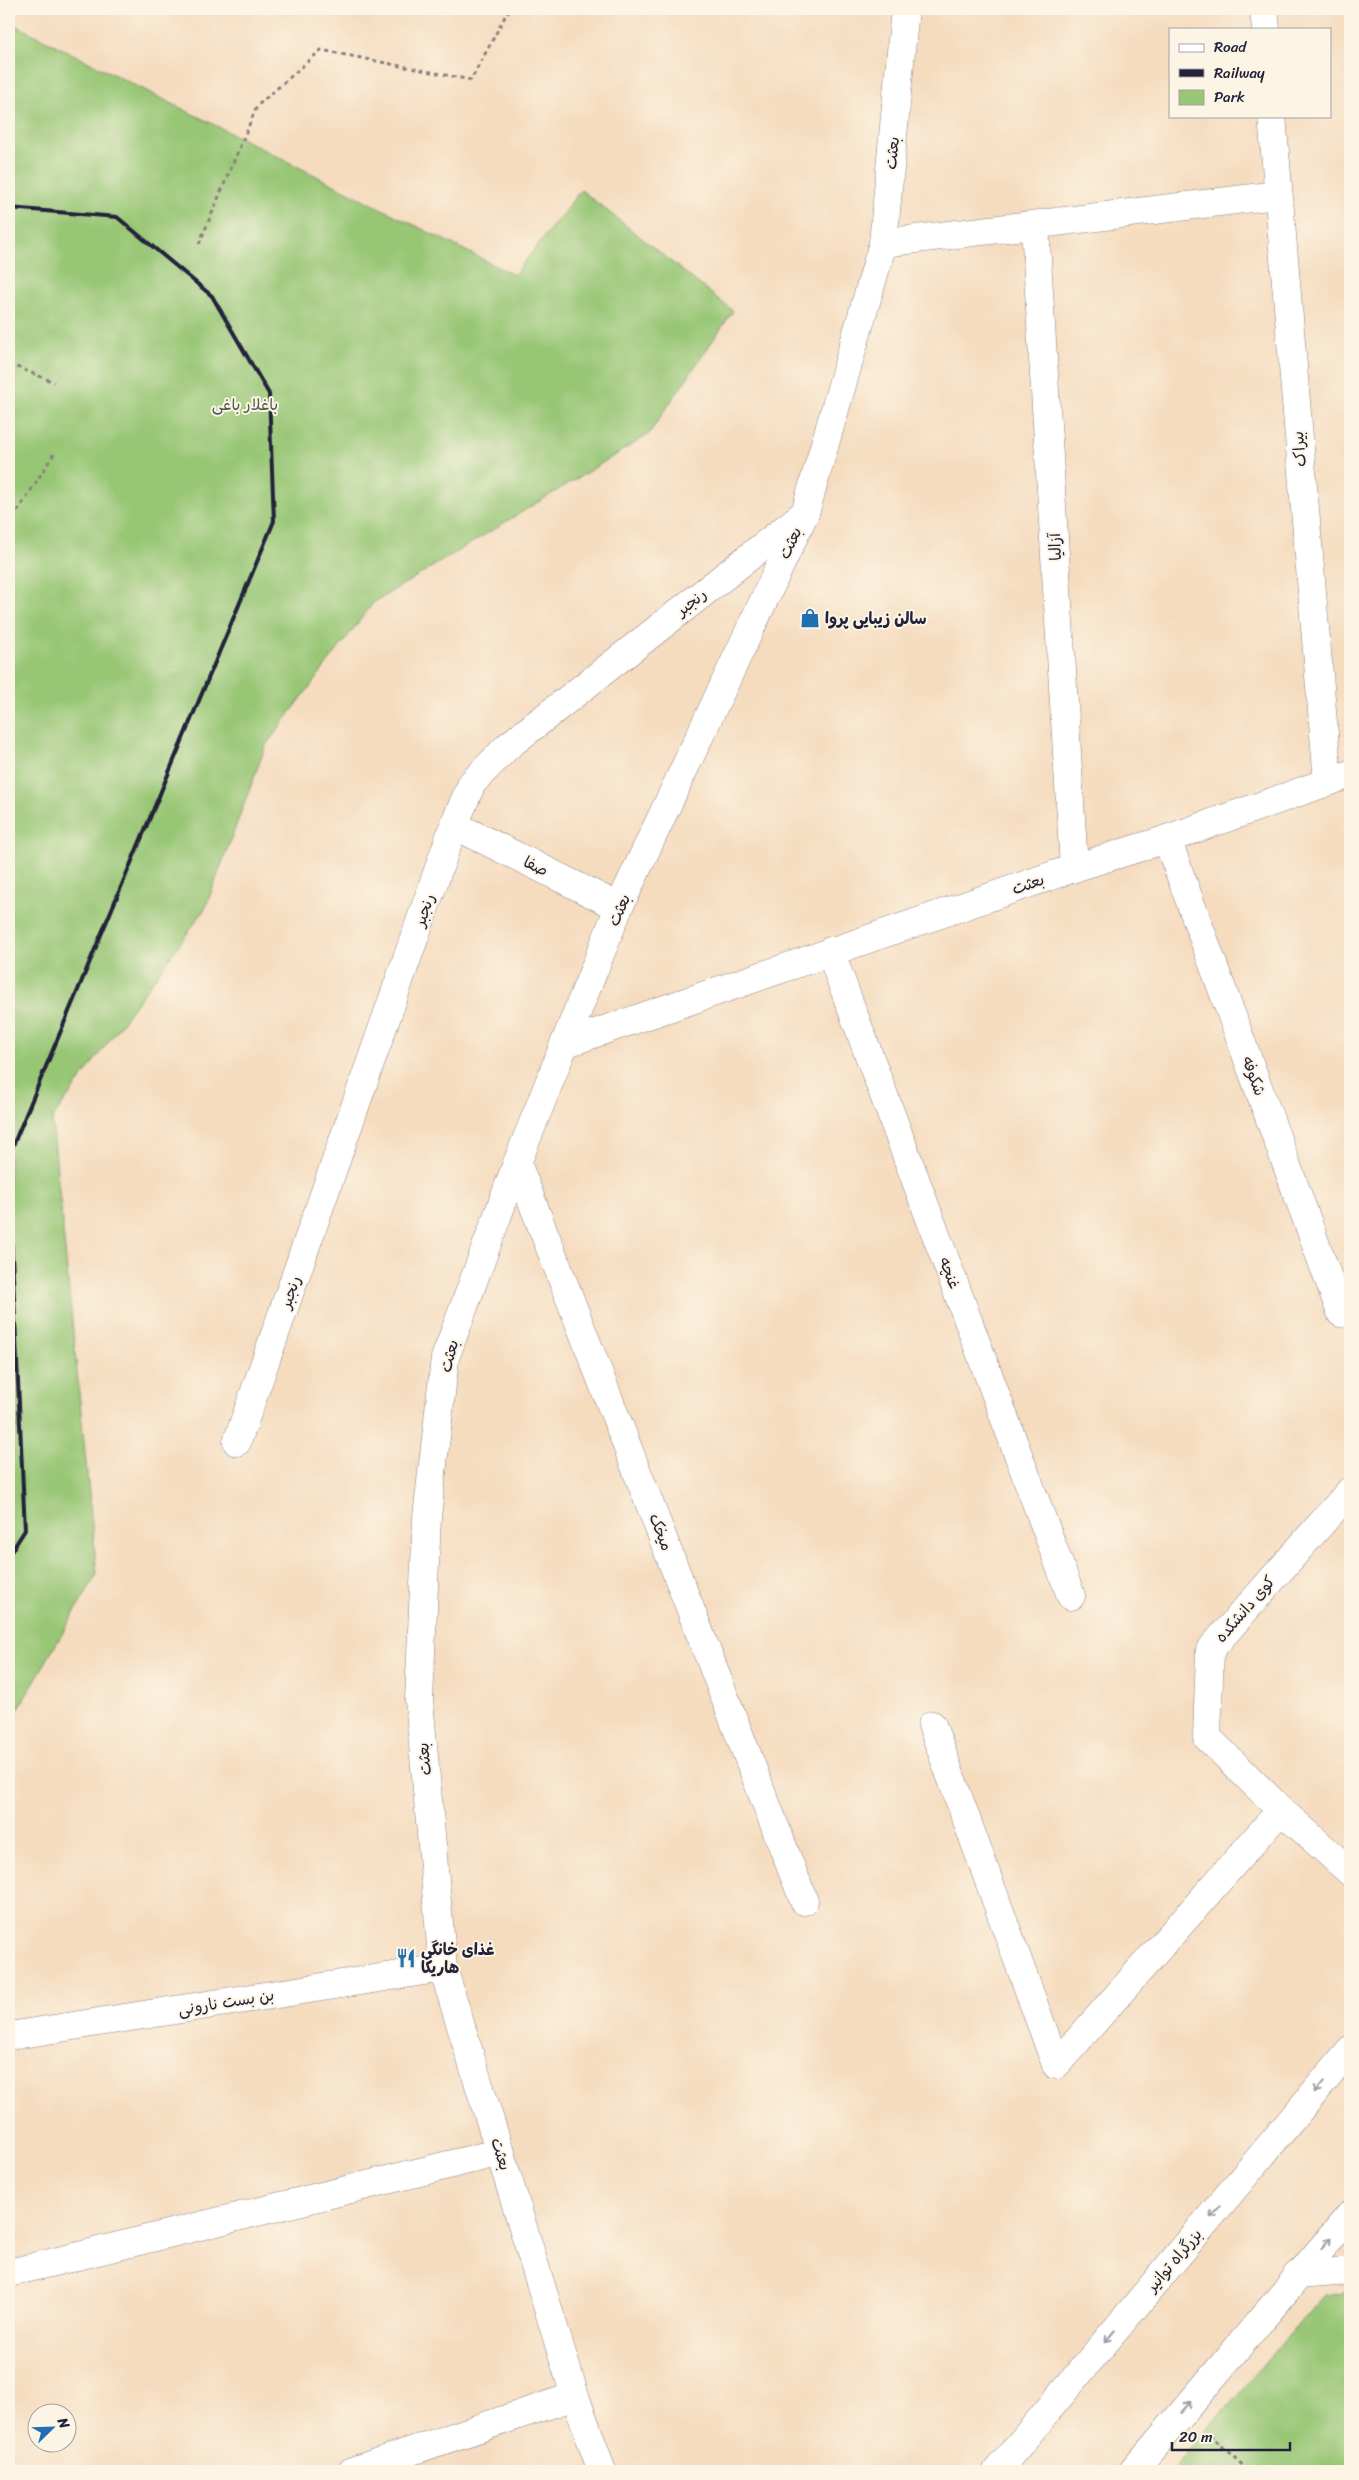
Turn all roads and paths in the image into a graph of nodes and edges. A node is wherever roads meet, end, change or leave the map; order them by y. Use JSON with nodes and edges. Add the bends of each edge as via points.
{"nodes":[{"id":1,"x":510,"y":9,"type":"edge"},
{"id":2,"x":905,"y":9,"type":"edge"},
{"id":3,"x":1264,"y":9,"type":"edge"},
{"id":4,"x":1266,"y":28,"type":"edge"},
{"id":5,"x":1272,"y":118,"type":"edge"},
{"id":6,"x":1278,"y":195,"type":"junction"},
{"id":7,"x":1036,"y":226,"type":"junction"},
{"id":8,"x":883,"y":243,"type":"junction"},
{"id":9,"x":199,"y":244,"type":"dead end"},
{"id":10,"x":9,"y":364,"type":"edge"},
{"id":11,"x":54,"y":382,"type":"dead end"},
{"id":12,"x":55,"y":452,"type":"dead end"},
{"id":13,"x":804,"y":513,"type":"junction"},
{"id":14,"x":9,"y":525,"type":"edge"},
{"id":15,"x":1339,"y":778,"type":"edge"},
{"id":16,"x":454,"y":826,"type":"junction"},
{"id":17,"x":1167,"y":839,"type":"junction"},
{"id":18,"x":1074,"y":868,"type":"junction"},
{"id":19,"x":619,"y":907,"type":"junction"},
{"id":20,"x":830,"y":951,"type":"junction"},
{"id":21,"x":564,"y":1044,"type":"junction"},
{"id":22,"x":517,"y":1163,"type":"junction"},
{"id":23,"x":1341,"y":1313,"type":"dead end"},
{"id":24,"x":237,"y":1442,"type":"dead end"},
{"id":25,"x":1350,"y":1491,"type":"edge"},
{"id":26,"x":1071,"y":1596,"type":"dead end"},
{"id":27,"x":932,"y":1725,"type":"dead end"},
{"id":28,"x":1280,"y":1810,"type":"junction"},
{"id":29,"x":1350,"y":1872,"type":"edge"},
{"id":30,"x":804,"y":1901,"type":"dead end"},
{"id":31,"x":443,"y":1968,"type":"junction"},
{"id":32,"x":9,"y":2036,"type":"edge"},
{"id":33,"x":1350,"y":2050,"type":"edge"},
{"id":34,"x":500,"y":2152,"type":"junction"},
{"id":35,"x":1350,"y":2215,"type":"edge"},
{"id":36,"x":1350,"y":2271,"type":"edge"},
{"id":37,"x":9,"y":2273,"type":"edge"},
{"id":38,"x":1297,"y":2275,"type":"junction"},
{"id":39,"x":575,"y":2396,"type":"junction"},
{"id":40,"x":1184,"y":2410,"type":"junction"},
{"id":41,"x":352,"y":2471,"type":"edge"},
{"id":42,"x":602,"y":2471,"type":"edge"},
{"id":43,"x":997,"y":2471,"type":"edge"},
{"id":44,"x":1132,"y":2471,"type":"edge"},
{"id":45,"x":1249,"y":2471,"type":"edge"}],
"edges":[{"from":1,"to":9,"type":"path","via":[[471,80],[321,50],[257,106]]},
{"from":2,"to":8,"type":"main road","name":"بعثت"},
{"from":3,"to":4,"type":"main road"},
{"from":5,"to":6,"type":"main road","name":"بیراک"},
{"from":6,"to":7,"type":"main road"},
{"from":6,"to":15,"type":"main road","name":"بیراک"},
{"from":7,"to":8,"type":"main road"},
{"from":7,"to":18,"type":"main road","name":"آزالیا"},
{"from":8,"to":13,"type":"main road","name":"بعثت"},
{"from":10,"to":11,"type":"path"},
{"from":12,"to":14,"type":"path"},
{"from":13,"to":16,"type":"main road","name":"رنجبر","via":[[507,747],[472,783]]},
{"from":13,"to":19,"type":"main road","name":"بعثت"},
{"from":15,"to":17,"type":"main road","name":"بعثت"},
{"from":16,"to":19,"type":"main road","name":"صفا"},
{"from":16,"to":24,"type":"main road","name":"رنجبر"},
{"from":17,"to":18,"type":"main road","name":"بعثت"},
{"from":17,"to":23,"type":"main road","name":"شکوفه"},
{"from":18,"to":20,"type":"main road","name":"بعثت"},
{"from":19,"to":21,"type":"main road","name":"بعثت"},
{"from":20,"to":21,"type":"main road","name":"بعثت"},
{"from":20,"to":26,"type":"main road","name":"غنچه"},
{"from":21,"to":22,"type":"main road","name":"بعثت"},
{"from":22,"to":30,"type":"main road","name":"میخک"},
{"from":22,"to":31,"type":"main road","name":"بعثت","via":[[445,1358],[427,1517],[419,1700]]},
{"from":25,"to":28,"type":"main road","name":"کوی دانشکده","via":[[1210,1650],[1207,1737]]},
{"from":27,"to":28,"type":"main road","via":[[1056,2065]]},
{"from":28,"to":29,"type":"main road","name":"کوی دانشکده"},
{"from":31,"to":32,"type":"main road","name":"بن بست نارونی"},
{"from":31,"to":34,"type":"main road","name":"بعثت"},
{"from":33,"to":43,"type":"main road","name":"بزرگراه توانیر","one_way":true},
{"from":34,"to":37,"type":"main road"},
{"from":34,"to":39,"type":"main road","name":"بعثت"},
{"from":38,"to":35,"type":"main road","one_way":true},
{"from":36,"to":38,"type":"main road"},
{"from":40,"to":38,"type":"main road","one_way":true},
{"from":39,"to":41,"type":"main road"},
{"from":39,"to":42,"type":"main road","name":"بعثت"},
{"from":40,"to":44,"type":"main road"},
{"from":40,"to":45,"type":"path"}]}
